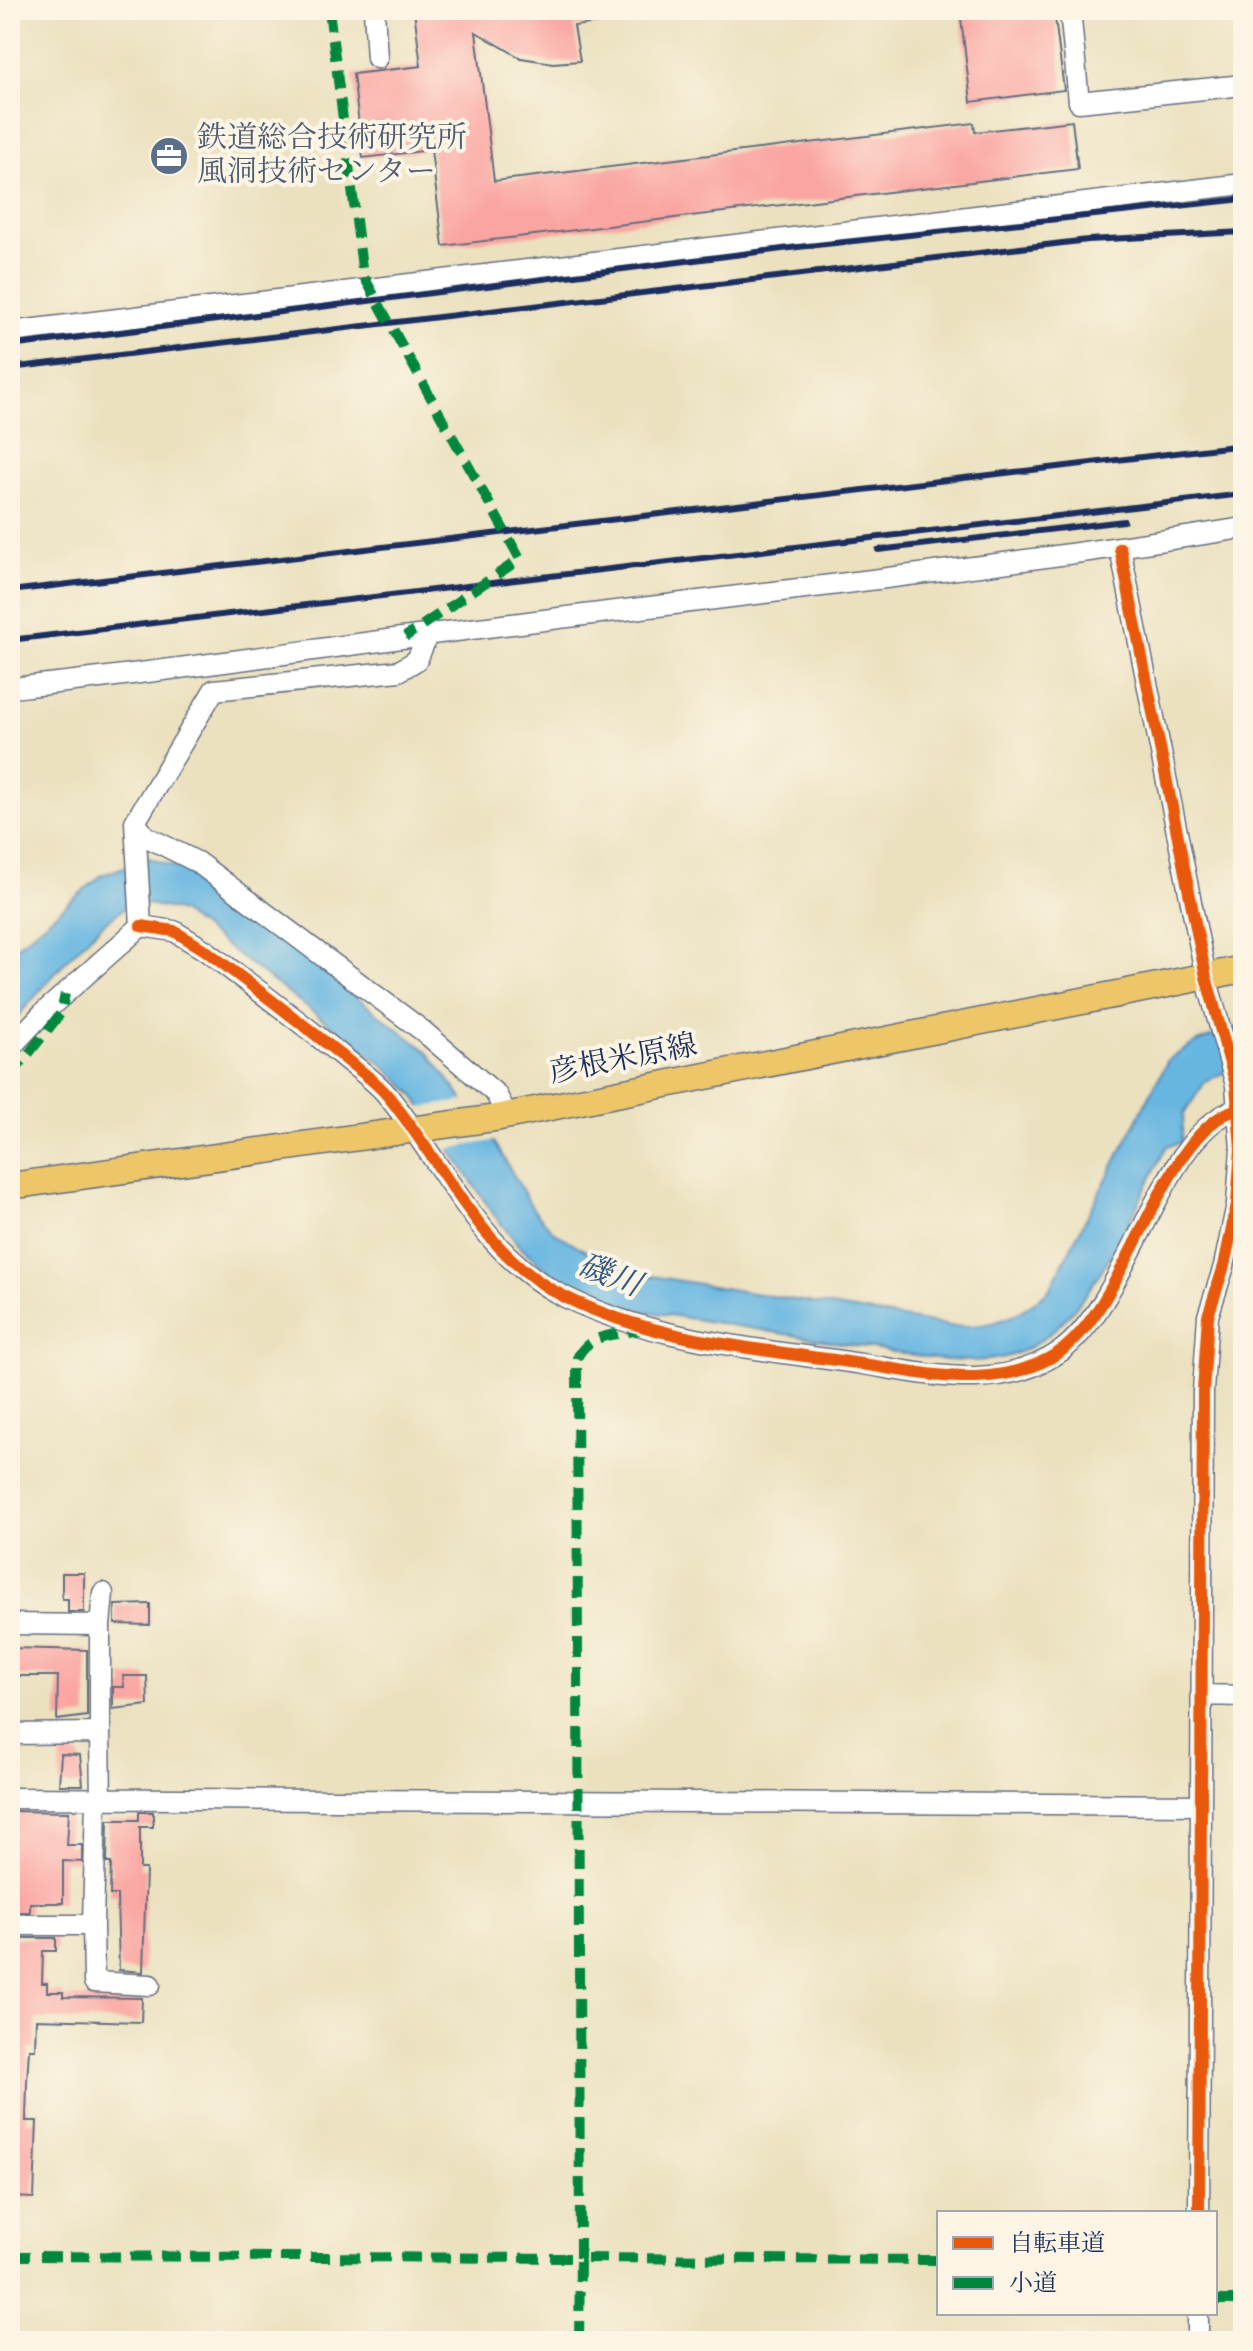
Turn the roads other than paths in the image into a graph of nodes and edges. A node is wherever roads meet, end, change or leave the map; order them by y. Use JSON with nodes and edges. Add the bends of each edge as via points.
{"nodes":[{"id":1,"x":374,"y":10,"type":"edge"},
{"id":2,"x":1070,"y":10,"type":"edge"},
{"id":3,"x":377,"y":58,"type":"dead end"},
{"id":4,"x":1243,"y":85,"type":"edge"},
{"id":5,"x":1243,"y":184,"type":"edge"},
{"id":6,"x":10,"y":332,"type":"edge"},
{"id":7,"x":1243,"y":528,"type":"edge"},
{"id":8,"x":1120,"y":548,"type":"junction"},
{"id":9,"x":428,"y":634,"type":"junction"},
{"id":10,"x":10,"y":688,"type":"edge"},
{"id":11,"x":135,"y":830,"type":"junction"},
{"id":12,"x":141,"y":921,"type":"junction"},
{"id":13,"x":1243,"y":969,"type":"edge"},
{"id":14,"x":1206,"y":977,"type":"junction"},
{"id":15,"x":10,"y":1048,"type":"edge"},
{"id":16,"x":1238,"y":1083,"type":"edge"},
{"id":17,"x":1238,"y":1109,"type":"junction"},
{"id":18,"x":501,"y":1116,"type":"junction"},
{"id":19,"x":419,"y":1130,"type":"junction"},
{"id":20,"x":10,"y":1186,"type":"edge"},
{"id":21,"x":103,"y":1593,"type":"dead end"},
{"id":22,"x":10,"y":1624,"type":"edge"},
{"id":23,"x":100,"y":1625,"type":"junction"},
{"id":24,"x":1201,"y":1695,"type":"junction"},
{"id":25,"x":1243,"y":1696,"type":"edge"},
{"id":26,"x":100,"y":1733,"type":"junction"},
{"id":27,"x":10,"y":1734,"type":"edge"},
{"id":28,"x":10,"y":1798,"type":"edge"},
{"id":29,"x":98,"y":1799,"type":"junction"},
{"id":30,"x":1201,"y":1805,"type":"junction"},
{"id":31,"x":10,"y":1925,"type":"edge"},
{"id":32,"x":93,"y":1925,"type":"junction"},
{"id":33,"x":150,"y":1985,"type":"dead end"},
{"id":34,"x":1199,"y":2211,"type":"edge"},
{"id":35,"x":1198,"y":2315,"type":"edge"},
{"id":36,"x":1198,"y":2341,"type":"edge"}],
"edges":[{"from":1,"to":3,"type":"street"},
{"from":2,"to":4,"type":"street","via":[[1079,102]]},
{"from":5,"to":6,"type":"street"},
{"from":7,"to":8,"type":"street"},
{"from":8,"to":9,"type":"street"},
{"from":8,"to":14,"type":"street"},
{"from":9,"to":10,"type":"street","via":[[162,673]]},
{"from":9,"to":11,"type":"street","via":[[417,660],[399,671],[214,690]]},
{"from":11,"to":12,"type":"street"},
{"from":11,"to":18,"type":"street","via":[[197,862],[423,1031],[496,1094]]},
{"from":12,"to":15,"type":"street"},
{"from":12,"to":19,"type":"street","via":[[174,931],[205,950],[385,1092]]},
{"from":13,"to":14,"type":"main road","name":"彦根米原線"},
{"from":14,"to":16,"type":"street"},
{"from":14,"to":18,"type":"main road","name":"彦根米原線"},
{"from":16,"to":17,"type":"street"},
{"from":17,"to":19,"type":"street","via":[[1220,1114],[1185,1153],[1098,1311],[1061,1350],[1013,1374],[953,1378],[673,1335],[563,1296],[527,1272],[471,1216]]},
{"from":17,"to":24,"type":"street","via":[[1237,1204],[1208,1316],[1203,1391]]},
{"from":18,"to":19,"type":"main road","name":"彦根米原線"},
{"from":19,"to":20,"type":"main road","name":"彦根米原線"},
{"from":21,"to":23,"type":"street"},
{"from":22,"to":23,"type":"street"},
{"from":23,"to":26,"type":"street"},
{"from":24,"to":25,"type":"street"},
{"from":24,"to":30,"type":"street"},
{"from":26,"to":27,"type":"street"},
{"from":26,"to":29,"type":"street"},
{"from":28,"to":29,"type":"street"},
{"from":29,"to":30,"type":"street"},
{"from":29,"to":32,"type":"street"},
{"from":30,"to":34,"type":"street"},
{"from":31,"to":32,"type":"street"},
{"from":32,"to":33,"type":"street","via":[[94,1982]]},
{"from":35,"to":36,"type":"street"}]}
